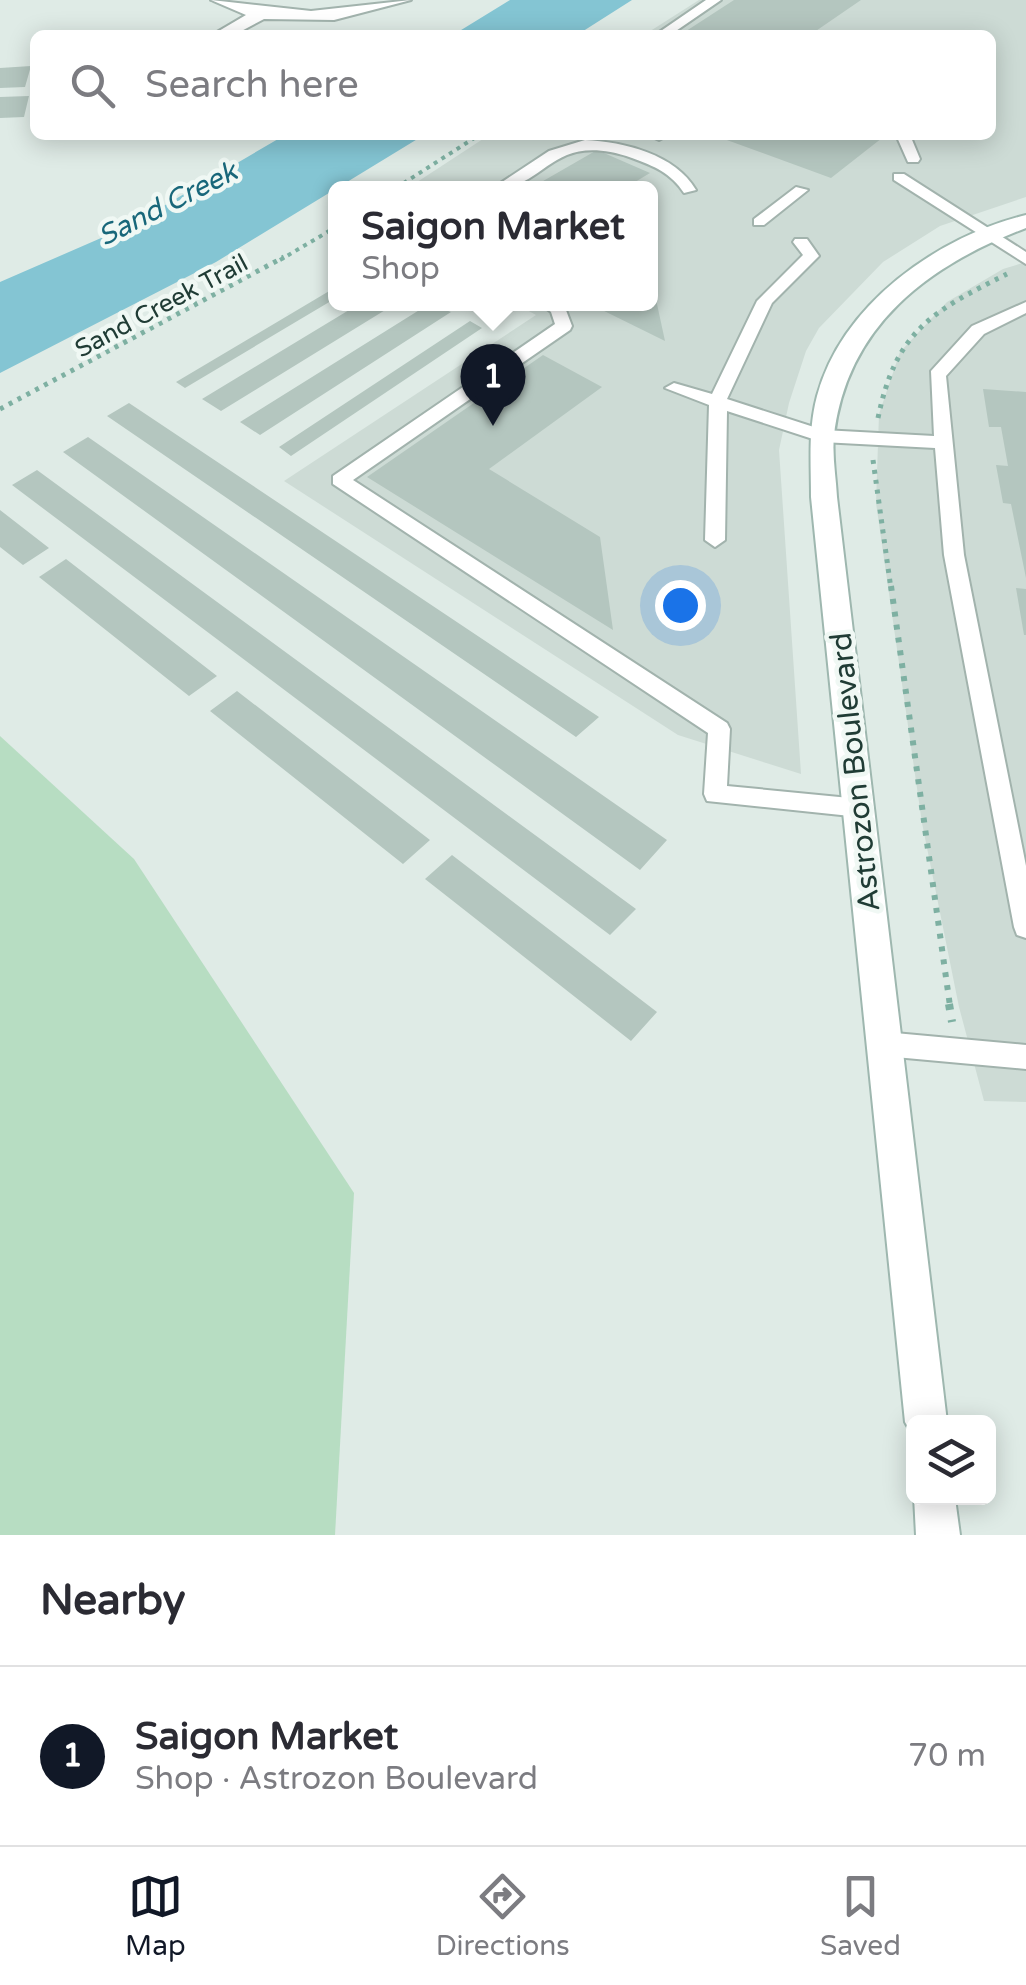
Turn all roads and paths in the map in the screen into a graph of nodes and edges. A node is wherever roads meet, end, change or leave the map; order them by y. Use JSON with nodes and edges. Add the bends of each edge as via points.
{"nodes":[{"id":1,"x":219,"y":0,"type":"edge"},
{"id":2,"x":403,"y":0,"type":"edge"},
{"id":3,"x":715,"y":0,"type":"edge"},
{"id":4,"x":260,"y":14,"type":"junction"},
{"id":5,"x":230,"y":30,"type":"edge"},
{"id":6,"x":669,"y":30,"type":"edge"},
{"id":7,"x":471,"y":140,"type":"edge"},
{"id":8,"x":904,"y":140,"type":"edge"},
{"id":9,"x":913,"y":160,"type":"dead end"},
{"id":10,"x":899,"y":177,"type":"dead end"},
{"id":11,"x":407,"y":181,"type":"edge"},
{"id":12,"x":511,"y":181,"type":"edge"},
{"id":13,"x":689,"y":190,"type":"dead end"},
{"id":14,"x":802,"y":190,"type":"dead end"},
{"id":15,"x":1026,"y":221,"type":"edge"},
{"id":16,"x":759,"y":222,"type":"dead end"},
{"id":17,"x":328,"y":232,"type":"edge"},
{"id":18,"x":991,"y":234,"type":"junction"},
{"id":19,"x":801,"y":242,"type":"dead end"},
{"id":20,"x":1026,"y":259,"type":"edge"},
{"id":21,"x":1011,"y":272,"type":"dead end"},
{"id":22,"x":1026,"y":307,"type":"edge"},
{"id":23,"x":559,"y":311,"type":"edge"},
{"id":24,"x":674,"y":388,"type":"dead end"},
{"id":25,"x":718,"y":400,"type":"junction"},
{"id":26,"x":0,"y":409,"type":"edge"},
{"id":27,"x":822,"y":436,"type":"junction"},
{"id":28,"x":875,"y":440,"type":"junction"},
{"id":29,"x":944,"y":444,"type":"junction"},
{"id":30,"x":714,"y":540,"type":"dead end"},
{"id":31,"x":860,"y":808,"type":"junction"},
{"id":32,"x":1026,"y":927,"type":"edge"},
{"id":33,"x":884,"y":1044,"type":"junction"},
{"id":34,"x":956,"y":1050,"type":"junction"},
{"id":35,"x":1026,"y":1057,"type":"edge"},
{"id":36,"x":925,"y":1415,"type":"edge"},
{"id":37,"x":935,"y":1505,"type":"edge"},
{"id":38,"x":938,"y":1535,"type":"edge"}],
"edges":[{"from":1,"to":4,"type":"main road"},
{"from":2,"to":4,"type":"main road","via":[[348,13]]},
{"from":3,"to":6,"type":"lane"},
{"from":4,"to":5,"type":"main road"},
{"from":7,"to":11,"type":"path"},
{"from":8,"to":9,"type":"lane"},
{"from":10,"to":18,"type":"lane"},
{"from":12,"to":13,"type":"lane","via":[[562,149],[596,142],[669,167]]},
{"from":14,"to":16,"type":"lane"},
{"from":15,"to":18,"type":"main road","name":"Astrozon Boulevard"},
{"from":17,"to":26,"type":"path","name":"Sand Creek Trail"},
{"from":18,"to":20,"type":"lane"},
{"from":18,"to":27,"type":"main road","name":"Astrozon Boulevard","via":[[932,261],[873,313],[838,373]]},
{"from":19,"to":25,"type":"lane","via":[[811,256],[765,301]]},
{"from":21,"to":28,"type":"path","via":[[912,327],[884,382]]},
{"from":22,"to":29,"type":"lane","via":[[978,330],[938,375]]},
{"from":23,"to":31,"type":"lane","via":[[564,326],[340,480],[718,728],[715,794]]},
{"from":24,"to":25,"type":"lane"},
{"from":25,"to":27,"type":"lane"},
{"from":25,"to":30,"type":"lane"},
{"from":27,"to":28,"type":"lane"},
{"from":27,"to":31,"type":"main road","name":"Astrozon Boulevard"},
{"from":28,"to":29,"type":"lane"},
{"from":28,"to":34,"type":"path","via":[[872,457]]},
{"from":29,"to":32,"type":"lane","via":[[954,554]]},
{"from":31,"to":33,"type":"main road","name":"Astrozon Boulevard"},
{"from":33,"to":34,"type":"lane"},
{"from":33,"to":36,"type":"main road","name":"Astrozon Boulevard"},
{"from":34,"to":35,"type":"lane"},
{"from":37,"to":38,"type":"main road"}]}
